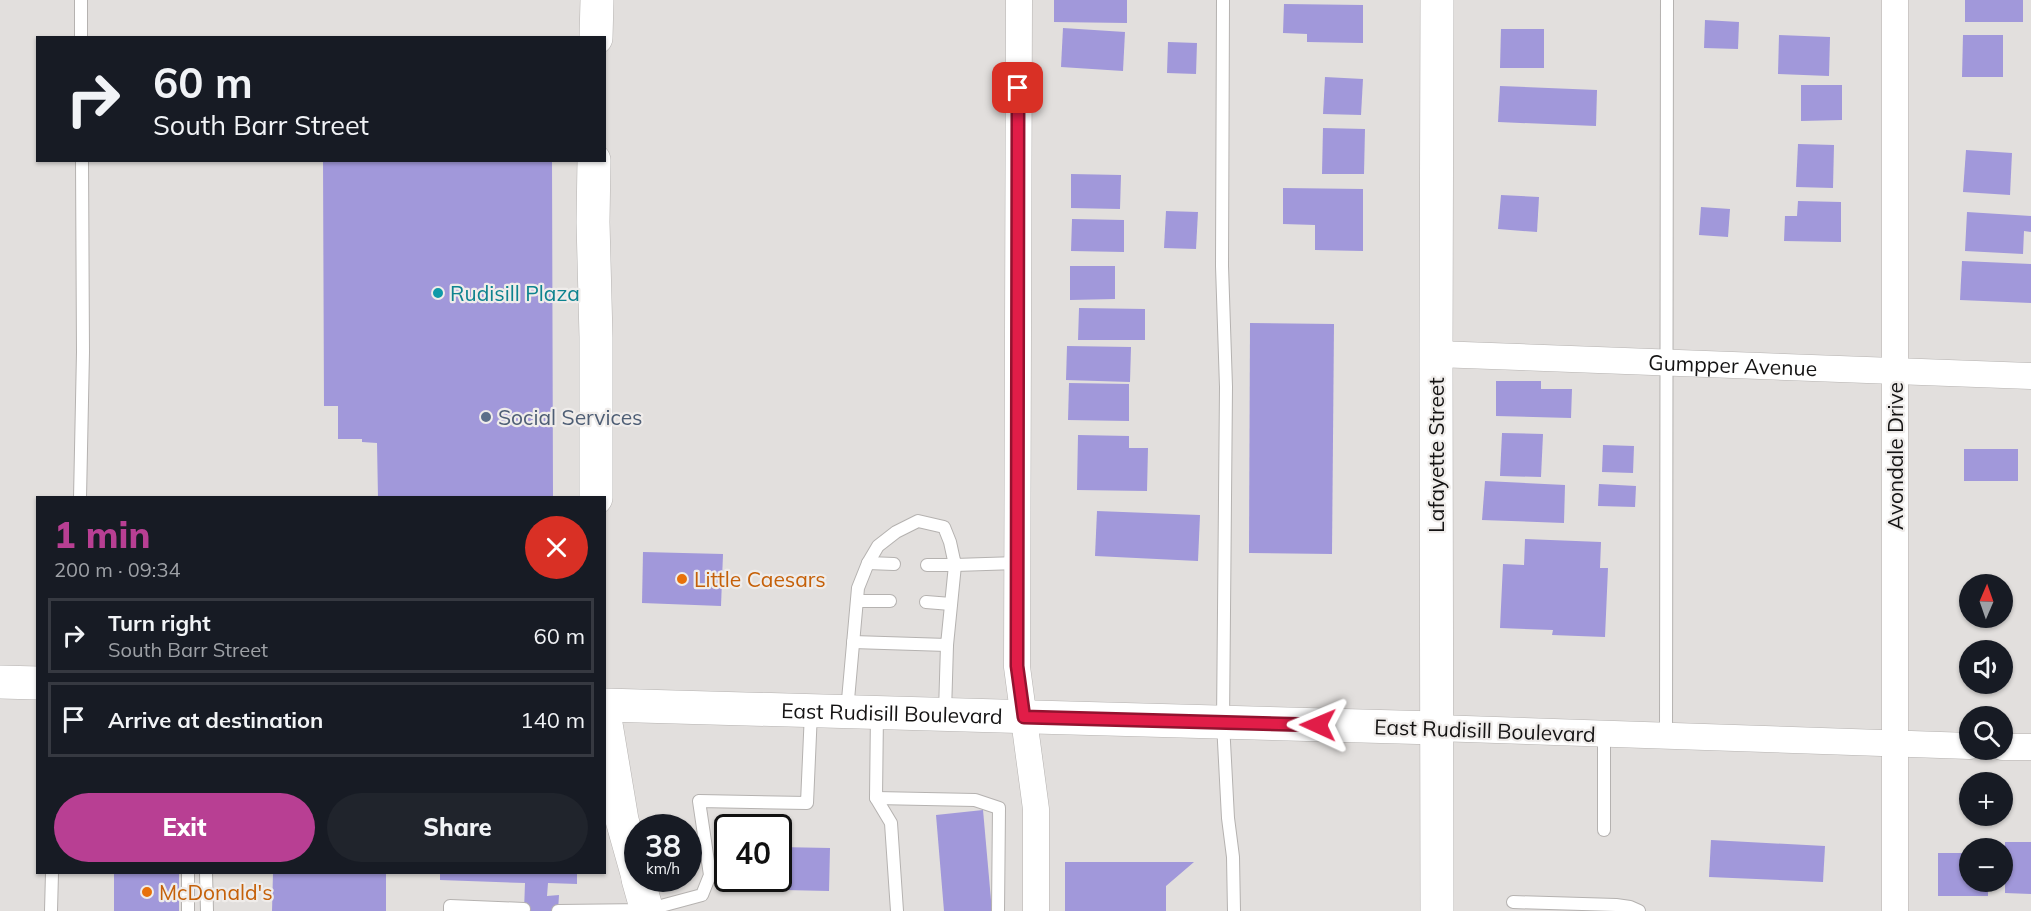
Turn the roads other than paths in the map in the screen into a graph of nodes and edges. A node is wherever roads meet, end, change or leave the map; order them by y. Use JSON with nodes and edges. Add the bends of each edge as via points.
{"nodes":[{"id":1,"x":81,"y":0,"type":"edge"},
{"id":2,"x":597,"y":0,"type":"edge"},
{"id":3,"x":1018,"y":0,"type":"edge"},
{"id":4,"x":1223,"y":0,"type":"edge"},
{"id":5,"x":1437,"y":0,"type":"edge"},
{"id":6,"x":1667,"y":0,"type":"edge"},
{"id":7,"x":1895,"y":0,"type":"edge"},
{"id":8,"x":81,"y":36,"type":"edge"},
{"id":9,"x":596,"y":36,"type":"edge"},
{"id":10,"x":82,"y":162,"type":"edge"},
{"id":11,"x":594,"y":162,"type":"edge"},
{"id":12,"x":1436,"y":354,"type":"junction"},
{"id":13,"x":1668,"y":362,"type":"junction"},
{"id":14,"x":1895,"y":371,"type":"junction"},
{"id":15,"x":2031,"y":376,"type":"edge"},
{"id":16,"x":80,"y":496,"type":"edge"},
{"id":17,"x":596,"y":496,"type":"edge"},
{"id":18,"x":868,"y":563,"type":"junction"},
{"id":19,"x":1017,"y":563,"type":"junction"},
{"id":20,"x":894,"y":564,"type":"dead end"},
{"id":21,"x":927,"y":565,"type":"dead end"},
{"id":22,"x":955,"y":565,"type":"junction"},
{"id":23,"x":857,"y":601,"type":"junction"},
{"id":24,"x":890,"y":601,"type":"dead end"},
{"id":25,"x":926,"y":603,"type":"dead end"},
{"id":26,"x":951,"y":604,"type":"junction"},
{"id":27,"x":853,"y":642,"type":"junction"},
{"id":28,"x":947,"y":645,"type":"junction"},
{"id":29,"x":0,"y":682,"type":"edge"},
{"id":30,"x":36,"y":683,"type":"edge"},
{"id":31,"x":606,"y":705,"type":"edge"},
{"id":32,"x":811,"y":711,"type":"junction"},
{"id":33,"x":862,"y":712,"type":"junction"},
{"id":34,"x":944,"y":715,"type":"junction"},
{"id":35,"x":1024,"y":717,"type":"junction"},
{"id":36,"x":1223,"y":723,"type":"junction"},
{"id":37,"x":606,"y":724,"type":"edge"},
{"id":38,"x":1436,"y":728,"type":"junction"},
{"id":39,"x":1604,"y":733,"type":"junction"},
{"id":40,"x":1666,"y":736,"type":"junction"},
{"id":41,"x":1894,"y":744,"type":"junction"},
{"id":42,"x":1959,"y":746,"type":"edge"},
{"id":43,"x":2013,"y":747,"type":"edge"},
{"id":44,"x":2031,"y":747,"type":"edge"},
{"id":45,"x":876,"y":798,"type":"junction"},
{"id":46,"x":624,"y":827,"type":"edge"},
{"id":47,"x":1604,"y":830,"type":"dead end"},
{"id":48,"x":52,"y":874,"type":"edge"},
{"id":49,"x":188,"y":874,"type":"edge"},
{"id":50,"x":206,"y":874,"type":"edge"},
{"id":51,"x":642,"y":892,"type":"edge"},
{"id":52,"x":1513,"y":902,"type":"dead end"},
{"id":53,"x":524,"y":909,"type":"dead end"},
{"id":54,"x":51,"y":911,"type":"edge"},
{"id":55,"x":188,"y":911,"type":"edge"},
{"id":56,"x":207,"y":911,"type":"edge"},
{"id":57,"x":450,"y":911,"type":"edge"},
{"id":58,"x":558,"y":911,"type":"edge"},
{"id":59,"x":647,"y":911,"type":"edge"},
{"id":60,"x":897,"y":911,"type":"edge"},
{"id":61,"x":998,"y":911,"type":"edge"},
{"id":62,"x":1036,"y":911,"type":"edge"},
{"id":63,"x":1234,"y":911,"type":"edge"},
{"id":64,"x":1437,"y":911,"type":"edge"},
{"id":65,"x":1639,"y":911,"type":"edge"},
{"id":66,"x":1894,"y":911,"type":"edge"}],
"edges":[{"from":1,"to":8,"type":"lane"},
{"from":2,"to":9,"type":"main road"},
{"from":3,"to":19,"type":"street"},
{"from":4,"to":36,"type":"lane"},
{"from":5,"to":12,"type":"main road","name":"Lafayette Street"},
{"from":6,"to":13,"type":"lane"},
{"from":7,"to":14,"type":"street","name":"Avondale Drive"},
{"from":10,"to":16,"type":"lane"},
{"from":11,"to":17,"type":"main road"},
{"from":12,"to":13,"type":"street","name":"Gumpper Avenue"},
{"from":12,"to":38,"type":"main road","name":"Lafayette Street"},
{"from":13,"to":14,"type":"street","name":"Gumpper Avenue"},
{"from":13,"to":40,"type":"lane"},
{"from":14,"to":15,"type":"street","name":"Gumpper Avenue"},
{"from":14,"to":41,"type":"street","name":"Avondale Drive"},
{"from":18,"to":20,"type":"lane"},
{"from":18,"to":22,"type":"lane","via":[[878,546],[918,521],[944,527]]},
{"from":18,"to":23,"type":"lane"},
{"from":19,"to":22,"type":"lane"},
{"from":19,"to":35,"type":"street","via":[[1017,666]]},
{"from":21,"to":22,"type":"lane"},
{"from":22,"to":26,"type":"lane"},
{"from":23,"to":24,"type":"lane"},
{"from":23,"to":27,"type":"lane"},
{"from":25,"to":26,"type":"lane"},
{"from":26,"to":28,"type":"lane"},
{"from":27,"to":28,"type":"lane"},
{"from":27,"to":33,"type":"lane"},
{"from":28,"to":34,"type":"lane"},
{"from":29,"to":30,"type":"main road"},
{"from":31,"to":32,"type":"main road","name":"East Rudisill Boulevard"},
{"from":32,"to":33,"type":"main road","name":"East Rudisill Boulevard"},
{"from":32,"to":59,"type":"lane","via":[[807,803],[699,801],[710,875],[702,895]]},
{"from":33,"to":34,"type":"main road","name":"East Rudisill Boulevard"},
{"from":33,"to":45,"type":"lane"},
{"from":34,"to":35,"type":"main road","name":"East Rudisill Boulevard"},
{"from":35,"to":36,"type":"main road","name":"East Rudisill Boulevard"},
{"from":35,"to":62,"type":"street","via":[[1036,809]]},
{"from":36,"to":38,"type":"main road","name":"East Rudisill Boulevard"},
{"from":36,"to":63,"type":"lane"},
{"from":37,"to":46,"type":"main road"},
{"from":38,"to":39,"type":"street","name":"East Rudisill Boulevard"},
{"from":38,"to":64,"type":"main road","name":"Lafayette Street"},
{"from":39,"to":40,"type":"street","name":"East Rudisill Boulevard"},
{"from":39,"to":47,"type":"lane"},
{"from":40,"to":41,"type":"street","name":"East Rudisill Boulevard"},
{"from":41,"to":42,"type":"street","name":"East Rudisill Boulevard"},
{"from":41,"to":66,"type":"street","name":"Avondale Drive"},
{"from":43,"to":44,"type":"street"},
{"from":45,"to":60,"type":"lane","via":[[891,823]]},
{"from":45,"to":61,"type":"lane","via":[[975,800],[999,808]]},
{"from":48,"to":54,"type":"lane"},
{"from":49,"to":55,"type":"lane"},
{"from":50,"to":56,"type":"lane"},
{"from":51,"to":59,"type":"main road"},
{"from":52,"to":65,"type":"lane","via":[[1617,905]]},
{"from":53,"to":57,"type":"lane","via":[[450,906]]},
{"from":58,"to":59,"type":"lane"}]}
